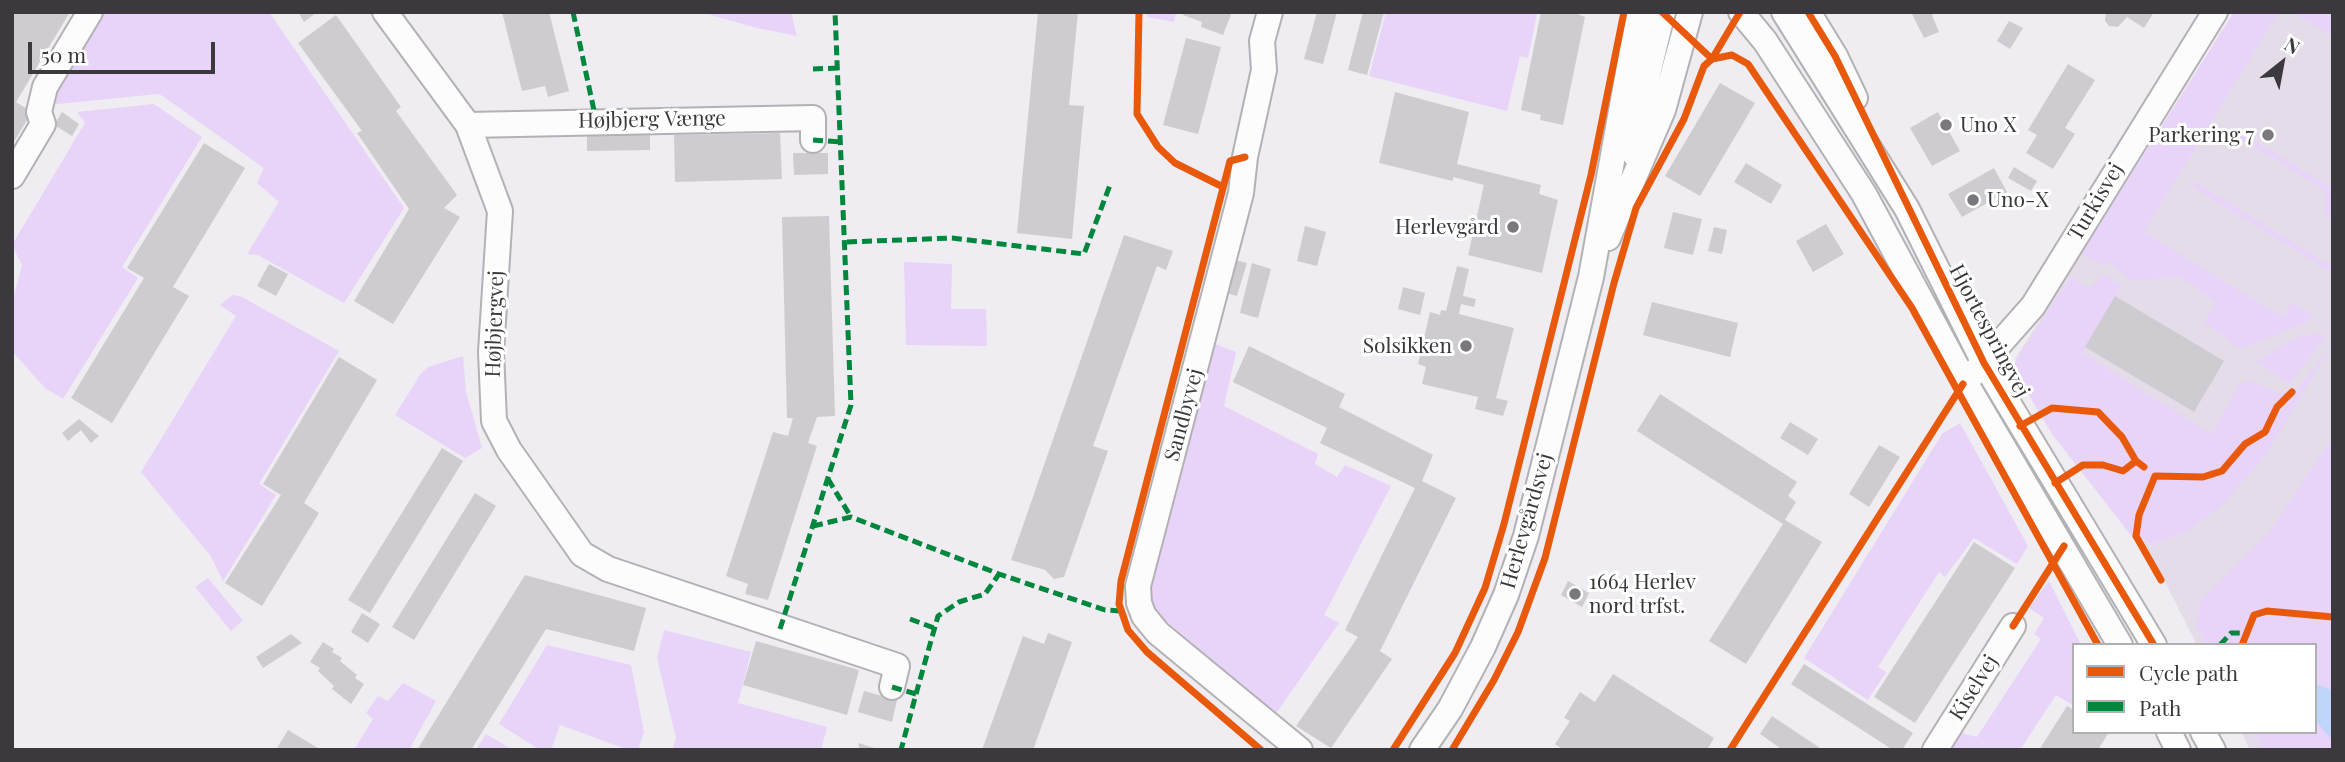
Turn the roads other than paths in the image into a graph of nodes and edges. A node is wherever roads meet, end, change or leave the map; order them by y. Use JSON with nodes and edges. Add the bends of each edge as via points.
{"nodes":[{"id":1,"x":90,"y":12,"type":"edge"},
{"id":2,"x":385,"y":12,"type":"edge"},
{"id":3,"x":1270,"y":12,"type":"edge"},
{"id":4,"x":1639,"y":12,"type":"edge"},
{"id":5,"x":1662,"y":12,"type":"edge"},
{"id":6,"x":1690,"y":12,"type":"edge"},
{"id":7,"x":1741,"y":12,"type":"edge"},
{"id":8,"x":1784,"y":12,"type":"edge"},
{"id":9,"x":1808,"y":12,"type":"edge"},
{"id":10,"x":2215,"y":12,"type":"edge"},
{"id":11,"x":468,"y":125,"type":"junction"},
{"id":12,"x":813,"y":140,"type":"dead end"},
{"id":13,"x":12,"y":176,"type":"edge"},
{"id":14,"x":1632,"y":183,"type":"junction"},
{"id":15,"x":1907,"y":209,"type":"junction"},
{"id":16,"x":1591,"y":277,"type":"junction"},
{"id":17,"x":1984,"y":363,"type":"junction"},
{"id":18,"x":1965,"y":382,"type":"junction"},
{"id":19,"x":2013,"y":626,"type":"dead end"},
{"id":20,"x":2119,"y":643,"type":"edge"},
{"id":21,"x":2153,"y":643,"type":"edge"},
{"id":22,"x":892,"y":687,"type":"dead end"},
{"id":23,"x":2170,"y":734,"type":"edge"},
{"id":24,"x":2204,"y":734,"type":"edge"},
{"id":25,"x":1300,"y":750,"type":"edge"},
{"id":26,"x":1422,"y":750,"type":"edge"},
{"id":27,"x":1935,"y":750,"type":"edge"},
{"id":28,"x":2178,"y":750,"type":"edge"},
{"id":29,"x":2213,"y":750,"type":"edge"}],
"edges":[{"from":1,"to":13,"type":"street","via":[[45,87],[39,112],[43,124]]},
{"from":2,"to":11,"type":"street","name":"Højbjergvej"},
{"from":3,"to":25,"type":"street","name":"Sandbyvej","via":[[1262,41],[1265,70],[1241,193],[1138,586],[1144,616],[1158,633]]},
{"from":4,"to":16,"type":"street","name":"Herlevgårdsvej"},
{"from":5,"to":14,"type":"street","via":[[1644,90]]},
{"from":6,"to":14,"type":"street","name":"Herlevgårdsvej","via":[[1663,110]]},
{"from":7,"to":18,"type":"street","name":"Hjortespringvej","via":[[1765,41],[1864,194]]},
{"from":8,"to":15,"type":"street","name":"Hjortespringvej"},
{"from":9,"to":15,"type":"street","via":[[1835,56]]},
{"from":10,"to":17,"type":"street","name":"Turkisvej","via":[[2033,306]]},
{"from":11,"to":12,"type":"street","name":"Højbjerg Vænge","via":[[813,118]]},
{"from":11,"to":22,"type":"street","name":"Højbjergvej","via":[[500,211],[491,352],[494,421],[582,554],[608,569],[897,666]]},
{"from":14,"to":16,"type":"street","name":"Herlevgårdsvej"},
{"from":15,"to":17,"type":"street","name":"Hjortespringvej"},
{"from":16,"to":26,"type":"street","name":"Herlevgårdsvej","via":[[1526,536],[1506,596],[1450,709]]},
{"from":17,"to":18,"type":"street","name":"Turkisvej"},
{"from":17,"to":21,"type":"street","name":"Hjortespringvej"},
{"from":18,"to":20,"type":"street","name":"Hjortespringvej"},
{"from":19,"to":27,"type":"street","name":"Kiselvej"},
{"from":23,"to":28,"type":"street"},
{"from":24,"to":29,"type":"street"}]}
